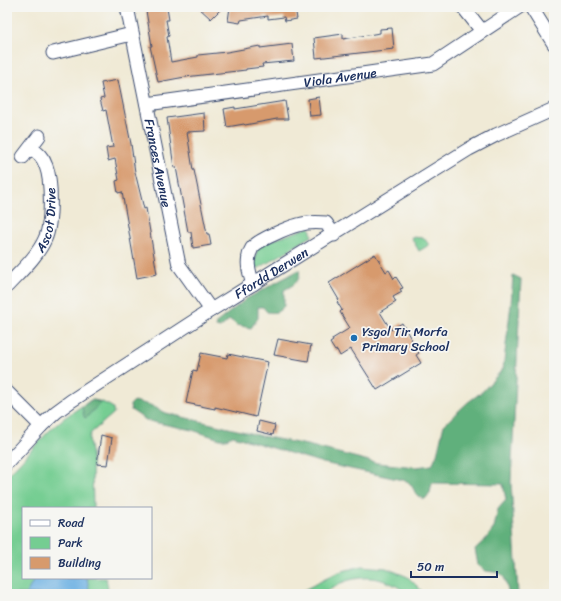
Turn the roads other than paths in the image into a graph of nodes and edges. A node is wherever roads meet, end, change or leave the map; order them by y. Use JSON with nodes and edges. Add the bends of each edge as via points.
{"nodes":[{"id":1,"x":127,"y":7,"type":"edge"},
{"id":2,"x":463,"y":7,"type":"edge"},
{"id":3,"x":518,"y":7,"type":"edge"},
{"id":4,"x":530,"y":7,"type":"edge"},
{"id":5,"x":482,"y":32,"type":"junction"},
{"id":6,"x":132,"y":34,"type":"junction"},
{"id":7,"x":554,"y":44,"type":"edge"},
{"id":8,"x":53,"y":53,"type":"dead end"},
{"id":9,"x":146,"y":104,"type":"junction"},
{"id":10,"x":554,"y":109,"type":"edge"},
{"id":11,"x":39,"y":136,"type":"dead end"},
{"id":12,"x":334,"y":235,"type":"junction"},
{"id":13,"x":253,"y":284,"type":"junction"},
{"id":14,"x":7,"y":286,"type":"edge"},
{"id":15,"x":211,"y":310,"type":"junction"},
{"id":16,"x":7,"y":392,"type":"edge"},
{"id":17,"x":41,"y":426,"type":"junction"},
{"id":18,"x":7,"y":463,"type":"edge"}],
"edges":[{"from":1,"to":6,"type":"street","name":"Frances Avenue"},
{"from":2,"to":5,"type":"street"},
{"from":3,"to":5,"type":"street","name":"Viola Avenue"},
{"from":4,"to":7,"type":"street"},
{"from":5,"to":9,"type":"street","name":"Viola Avenue","via":[[433,64]]},
{"from":6,"to":8,"type":"street"},
{"from":6,"to":9,"type":"street","name":"Frances Avenue"},
{"from":9,"to":15,"type":"street","name":"Frances Avenue","via":[[179,265]]},
{"from":10,"to":12,"type":"street","name":"Ffordd Derwen","via":[[470,149]]},
{"from":11,"to":14,"type":"street","name":"Ascot Drive","via":[[27,153],[41,155],[46,166],[50,182],[50,220],[46,238],[38,251]]},
{"from":12,"to":13,"type":"street","name":"Ffordd Derwen"},
{"from":12,"to":13,"type":"street","via":[[326,223],[318,222],[298,225],[258,242],[252,247],[248,263]]},
{"from":13,"to":15,"type":"street","name":"Ffordd Derwen"},
{"from":15,"to":17,"type":"street","name":"Ffordd Derwen","via":[[71,401]]},
{"from":16,"to":17,"type":"street"},
{"from":17,"to":18,"type":"street","name":"Ffordd Derwen"}]}
